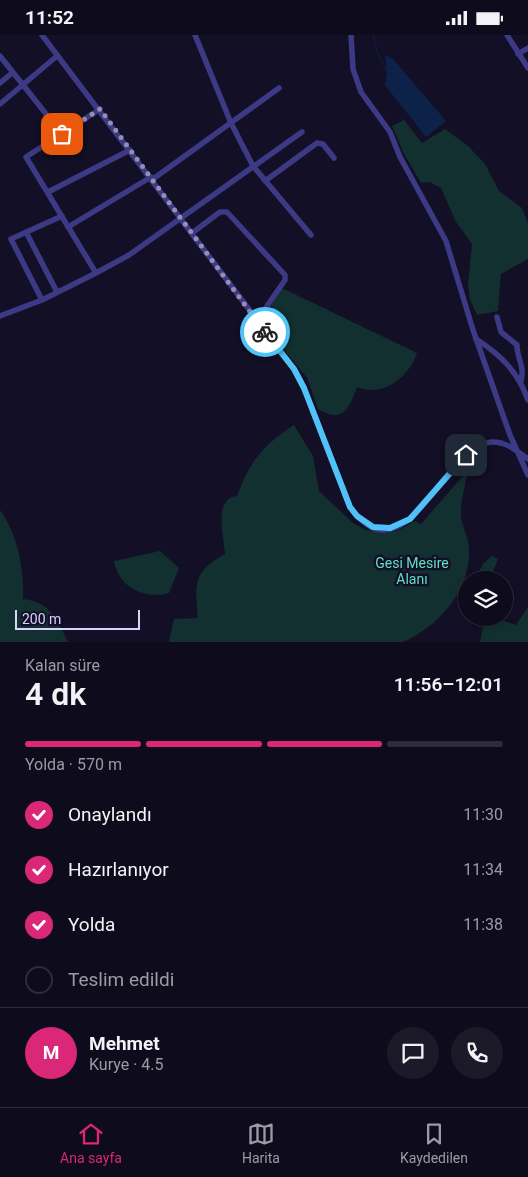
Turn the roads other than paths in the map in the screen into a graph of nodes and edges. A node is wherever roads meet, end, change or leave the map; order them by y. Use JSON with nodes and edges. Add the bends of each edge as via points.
{"nodes":[{"id":1,"x":42,"y":35,"type":"edge"},
{"id":2,"x":195,"y":35,"type":"edge"},
{"id":3,"x":351,"y":35,"type":"edge"},
{"id":4,"x":507,"y":35,"type":"edge"},
{"id":5,"x":528,"y":48,"type":"edge"},
{"id":6,"x":518,"y":53,"type":"junction"},
{"id":7,"x":0,"y":56,"type":"edge"},
{"id":8,"x":58,"y":56,"type":"junction"},
{"id":9,"x":528,"y":68,"type":"edge"},
{"id":10,"x":12,"y":73,"type":"junction"},
{"id":11,"x":0,"y":83,"type":"edge"},
{"id":12,"x":23,"y":85,"type":"junction"},
{"id":13,"x":279,"y":88,"type":"dead end"},
{"id":14,"x":0,"y":105,"type":"edge"},
{"id":15,"x":100,"y":109,"type":"junction"},
{"id":16,"x":231,"y":123,"type":"junction"},
{"id":17,"x":302,"y":131,"type":"dead end"},
{"id":18,"x":62,"y":134,"type":"junction"},
{"id":19,"x":130,"y":149,"type":"junction"},
{"id":20,"x":334,"y":158,"type":"dead end"},
{"id":21,"x":253,"y":166,"type":"junction"},
{"id":22,"x":152,"y":178,"type":"junction"},
{"id":23,"x":265,"y":181,"type":"junction"},
{"id":24,"x":48,"y":192,"type":"junction"},
{"id":25,"x":62,"y":216,"type":"junction"},
{"id":26,"x":181,"y":219,"type":"junction"},
{"id":27,"x":68,"y":227,"type":"junction"},
{"id":28,"x":26,"y":232,"type":"junction"},
{"id":29,"x":192,"y":233,"type":"junction"},
{"id":30,"x":311,"y":235,"type":"dead end"},
{"id":31,"x":96,"y":273,"type":"junction"},
{"id":32,"x":57,"y":292,"type":"junction"},
{"id":33,"x":42,"y":300,"type":"junction"},
{"id":34,"x":0,"y":315,"type":"edge"},
{"id":35,"x":496,"y":317,"type":"dead end"},
{"id":36,"x":256,"y":322,"type":"junction"},
{"id":37,"x":476,"y":339,"type":"junction"},
{"id":38,"x":521,"y":381,"type":"junction"},
{"id":39,"x":528,"y":400,"type":"edge"},
{"id":40,"x":517,"y":451,"type":"junction"},
{"id":41,"x":528,"y":459,"type":"edge"},
{"id":42,"x":528,"y":475,"type":"edge"}],
"edges":[{"from":1,"to":8,"type":"street"},
{"from":2,"to":16,"type":"street"},
{"from":3,"to":37,"type":"street","via":[[353,69],[361,93],[390,132],[400,157],[446,241]]},
{"from":4,"to":6,"type":"street"},
{"from":5,"to":6,"type":"street"},
{"from":6,"to":9,"type":"street"},
{"from":7,"to":10,"type":"street"},
{"from":8,"to":12,"type":"street"},
{"from":8,"to":15,"type":"street"},
{"from":10,"to":11,"type":"street"},
{"from":10,"to":12,"type":"street"},
{"from":12,"to":14,"type":"street"},
{"from":12,"to":18,"type":"street"},
{"from":13,"to":16,"type":"street"},
{"from":15,"to":18,"type":"street"},
{"from":15,"to":19,"type":"street"},
{"from":16,"to":21,"type":"street"},
{"from":16,"to":22,"type":"street"},
{"from":17,"to":21,"type":"street"},
{"from":18,"to":24,"type":"street","via":[[26,157]]},
{"from":19,"to":22,"type":"street"},
{"from":19,"to":24,"type":"street"},
{"from":20,"to":23,"type":"street","via":[[323,144],[317,143]]},
{"from":21,"to":23,"type":"street"},
{"from":21,"to":26,"type":"street"},
{"from":22,"to":26,"type":"street"},
{"from":22,"to":27,"type":"street"},
{"from":23,"to":30,"type":"street"},
{"from":24,"to":25,"type":"street"},
{"from":25,"to":27,"type":"street"},
{"from":25,"to":28,"type":"street"},
{"from":26,"to":29,"type":"street"},
{"from":26,"to":31,"type":"street"},
{"from":27,"to":31,"type":"street"},
{"from":28,"to":32,"type":"street"},
{"from":28,"to":33,"type":"street","via":[[11,239]]},
{"from":29,"to":36,"type":"street"},
{"from":29,"to":36,"type":"street","via":[[220,211],[227,211],[284,275],[285,280]]},
{"from":31,"to":32,"type":"street"},
{"from":32,"to":33,"type":"street"},
{"from":33,"to":34,"type":"street"},
{"from":35,"to":38,"type":"street","via":[[501,332],[517,345],[517,355],[524,367]]},
{"from":36,"to":40,"type":"street","via":[[289,363],[304,388],[350,507],[373,527],[390,528],[410,519],[466,455],[482,444],[502,443]]},
{"from":37,"to":38,"type":"street"},
{"from":37,"to":40,"type":"street"},
{"from":38,"to":39,"type":"street"},
{"from":40,"to":41,"type":"street"},
{"from":40,"to":42,"type":"street"}]}
